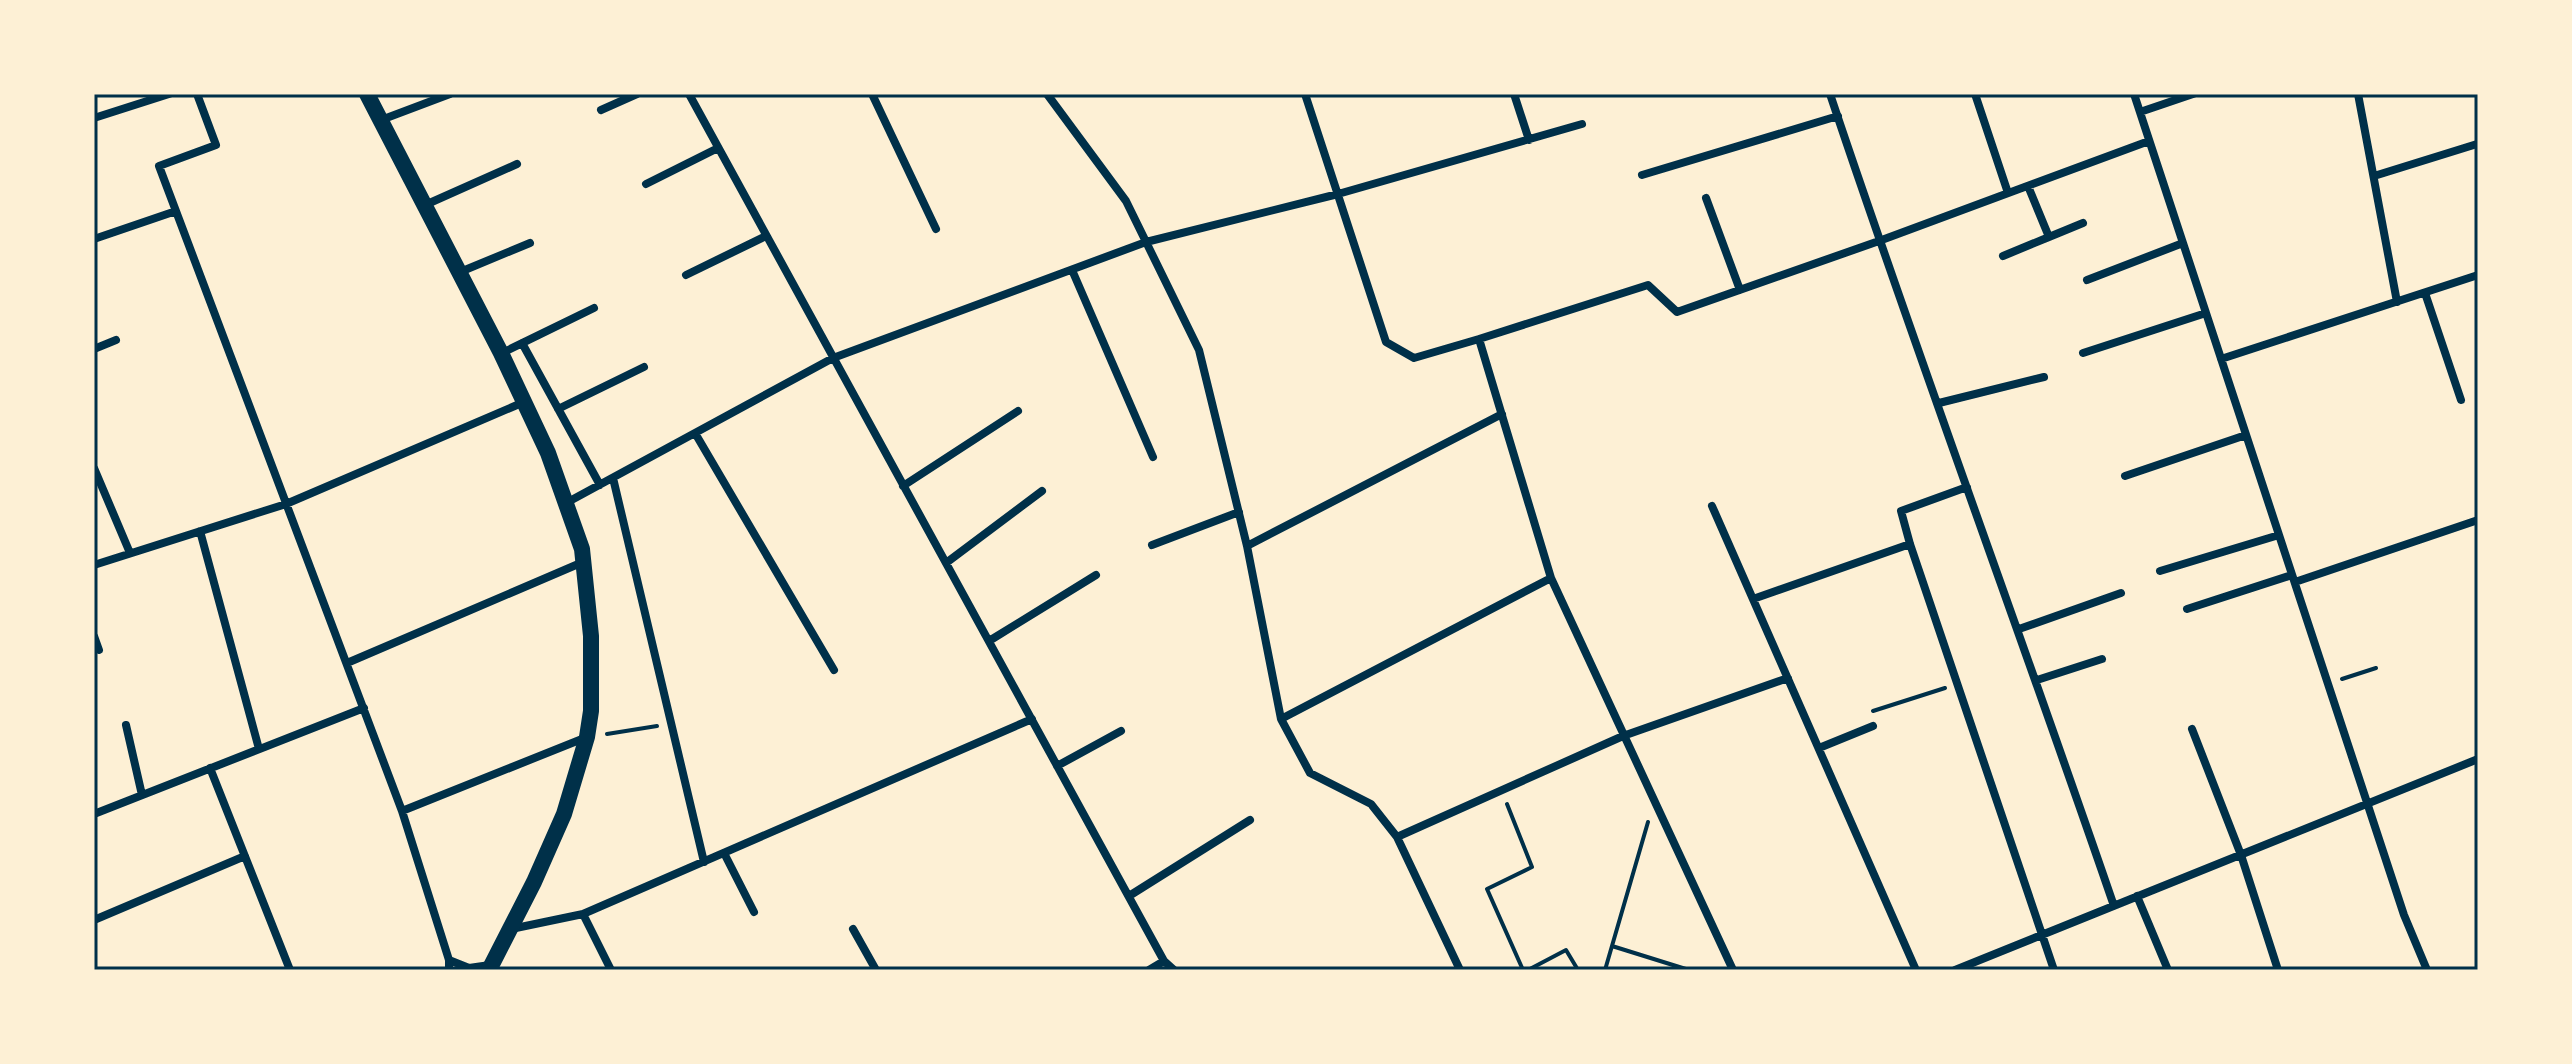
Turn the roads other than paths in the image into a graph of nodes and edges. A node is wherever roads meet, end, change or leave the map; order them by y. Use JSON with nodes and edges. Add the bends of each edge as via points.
{"nodes":[{"id":1,"x":169,"y":94,"type":"edge"},
{"id":2,"x":197,"y":94,"type":"edge"},
{"id":3,"x":367,"y":94,"type":"edge"},
{"id":4,"x":450,"y":94,"type":"edge"},
{"id":5,"x":637,"y":94,"type":"edge"},
{"id":6,"x":689,"y":94,"type":"edge"},
{"id":7,"x":872,"y":94,"type":"edge"},
{"id":8,"x":1047,"y":94,"type":"edge"},
{"id":9,"x":1305,"y":94,"type":"edge"},
{"id":10,"x":1514,"y":94,"type":"edge"},
{"id":11,"x":1830,"y":94,"type":"edge"},
{"id":12,"x":1975,"y":94,"type":"edge"},
{"id":13,"x":2134,"y":94,"type":"edge"},
{"id":14,"x":2193,"y":94,"type":"edge"},
{"id":15,"x":2358,"y":94,"type":"edge"},
{"id":16,"x":601,"y":110,"type":"dead end"},
{"id":17,"x":2140,"y":112,"type":"junction"},
{"id":18,"x":1838,"y":116,"type":"junction"},
{"id":19,"x":94,"y":118,"type":"edge"},
{"id":20,"x":381,"y":120,"type":"junction"},
{"id":21,"x":1582,"y":124,"type":"dead end"},
{"id":22,"x":1529,"y":140,"type":"junction"},
{"id":23,"x":2149,"y":141,"type":"junction"},
{"id":24,"x":2477,"y":144,"type":"edge"},
{"id":25,"x":718,"y":148,"type":"junction"},
{"id":26,"x":517,"y":164,"type":"dead end"},
{"id":27,"x":1642,"y":175,"type":"dead end"},
{"id":28,"x":2374,"y":176,"type":"junction"},
{"id":29,"x":646,"y":184,"type":"dead end"},
{"id":30,"x":2028,"y":186,"type":"junction"},
{"id":31,"x":2008,"y":193,"type":"junction"},
{"id":32,"x":1338,"y":194,"type":"junction"},
{"id":33,"x":1706,"y":198,"type":"dead end"},
{"id":34,"x":424,"y":205,"type":"junction"},
{"id":35,"x":176,"y":211,"type":"junction"},
{"id":36,"x":2083,"y":223,"type":"dead end"},
{"id":37,"x":936,"y":229,"type":"dead end"},
{"id":38,"x":766,"y":236,"type":"junction"},
{"id":39,"x":2049,"y":237,"type":"junction"},
{"id":40,"x":94,"y":239,"type":"edge"},
{"id":41,"x":1879,"y":241,"type":"junction"},
{"id":42,"x":1146,"y":242,"type":"junction"},
{"id":43,"x":530,"y":243,"type":"dead end"},
{"id":44,"x":2183,"y":243,"type":"junction"},
{"id":45,"x":2003,"y":256,"type":"dead end"},
{"id":46,"x":1072,"y":270,"type":"junction"},
{"id":47,"x":459,"y":273,"type":"junction"},
{"id":48,"x":686,"y":275,"type":"dead end"},
{"id":49,"x":2478,"y":275,"type":"edge"},
{"id":50,"x":2087,"y":280,"type":"dead end"},
{"id":51,"x":1740,"y":290,"type":"junction"},
{"id":52,"x":2425,"y":293,"type":"junction"},
{"id":53,"x":2397,"y":302,"type":"junction"},
{"id":54,"x":594,"y":308,"type":"dead end"},
{"id":55,"x":2206,"y":313,"type":"junction"},
{"id":56,"x":1479,"y":339,"type":"junction"},
{"id":57,"x":116,"y":340,"type":"dead end"},
{"id":58,"x":522,"y":343,"type":"junction"},
{"id":59,"x":94,"y":349,"type":"edge"},
{"id":60,"x":501,"y":353,"type":"junction"},
{"id":61,"x":2083,"y":353,"type":"dead end"},
{"id":62,"x":833,"y":358,"type":"junction"},
{"id":63,"x":2221,"y":359,"type":"junction"},
{"id":64,"x":644,"y":367,"type":"dead end"},
{"id":65,"x":2044,"y":377,"type":"dead end"},
{"id":66,"x":2461,"y":400,"type":"dead end"},
{"id":67,"x":524,"y":402,"type":"junction"},
{"id":68,"x":1939,"y":403,"type":"junction"},
{"id":69,"x":558,"y":409,"type":"junction"},
{"id":70,"x":1018,"y":411,"type":"dead end"},
{"id":71,"x":1502,"y":414,"type":"junction"},
{"id":72,"x":695,"y":433,"type":"junction"},
{"id":73,"x":2246,"y":435,"type":"junction"},
{"id":74,"x":1153,"y":457,"type":"dead end"},
{"id":75,"x":94,"y":468,"type":"edge"},
{"id":76,"x":2125,"y":476,"type":"dead end"},
{"id":77,"x":613,"y":478,"type":"junction"},
{"id":78,"x":600,"y":485,"type":"junction"},
{"id":79,"x":903,"y":486,"type":"junction"},
{"id":80,"x":1967,"y":487,"type":"junction"},
{"id":81,"x":1042,"y":491,"type":"dead end"},
{"id":82,"x":286,"y":504,"type":"junction"},
{"id":83,"x":566,"y":504,"type":"junction"},
{"id":84,"x":1712,"y":506,"type":"dead end"},
{"id":85,"x":1239,"y":512,"type":"junction"},
{"id":86,"x":2478,"y":520,"type":"edge"},
{"id":87,"x":200,"y":531,"type":"junction"},
{"id":88,"x":2279,"y":535,"type":"junction"},
{"id":89,"x":1910,"y":544,"type":"junction"},
{"id":90,"x":1152,"y":545,"type":"dead end"},
{"id":91,"x":1247,"y":546,"type":"junction"},
{"id":92,"x":130,"y":553,"type":"junction"},
{"id":93,"x":583,"y":562,"type":"junction"},
{"id":94,"x":946,"y":563,"type":"junction"},
{"id":95,"x":94,"y":565,"type":"edge"},
{"id":96,"x":2160,"y":571,"type":"dead end"},
{"id":97,"x":1096,"y":575,"type":"dead end"},
{"id":98,"x":1551,"y":578,"type":"junction"},
{"id":99,"x":2293,"y":578,"type":"junction"},
{"id":100,"x":2121,"y":593,"type":"dead end"},
{"id":101,"x":1753,"y":599,"type":"junction"},
{"id":102,"x":2187,"y":609,"type":"dead end"},
{"id":103,"x":2019,"y":629,"type":"junction"},
{"id":104,"x":94,"y":636,"type":"edge"},
{"id":105,"x":989,"y":641,"type":"junction"},
{"id":106,"x":99,"y":650,"type":"dead end"},
{"id":107,"x":2102,"y":659,"type":"dead end"},
{"id":108,"x":347,"y":663,"type":"junction"},
{"id":109,"x":834,"y":670,"type":"dead end"},
{"id":110,"x":1788,"y":678,"type":"junction"},
{"id":111,"x":2037,"y":680,"type":"junction"},
{"id":112,"x":364,"y":708,"type":"junction"},
{"id":113,"x":1032,"y":719,"type":"junction"},
{"id":114,"x":1281,"y":719,"type":"junction"},
{"id":115,"x":126,"y":725,"type":"dead end"},
{"id":116,"x":1873,"y":726,"type":"road end"},
{"id":117,"x":2192,"y":729,"type":"dead end"},
{"id":118,"x":1121,"y":731,"type":"dead end"},
{"id":119,"x":1623,"y":736,"type":"junction"},
{"id":120,"x":587,"y":737,"type":"junction"},
{"id":121,"x":1819,"y":748,"type":"junction"},
{"id":122,"x":259,"y":749,"type":"junction"},
{"id":123,"x":2478,"y":759,"type":"edge"},
{"id":124,"x":1057,"y":766,"type":"junction"},
{"id":125,"x":210,"y":768,"type":"junction"},
{"id":126,"x":142,"y":795,"type":"junction"},
{"id":127,"x":2367,"y":804,"type":"junction"},
{"id":128,"x":402,"y":811,"type":"junction"},
{"id":129,"x":94,"y":814,"type":"edge"},
{"id":130,"x":1250,"y":820,"type":"dead end"},
{"id":131,"x":1397,"y":837,"type":"junction"},
{"id":132,"x":724,"y":853,"type":"junction"},
{"id":133,"x":2241,"y":855,"type":"junction"},
{"id":134,"x":245,"y":856,"type":"junction"},
{"id":135,"x":704,"y":862,"type":"junction"},
{"id":136,"x":1129,"y":896,"type":"junction"},
{"id":137,"x":2137,"y":896,"type":"junction"},
{"id":138,"x":2114,"y":906,"type":"junction"},
{"id":139,"x":754,"y":912,"type":"dead end"},
{"id":140,"x":583,"y":914,"type":"junction"},
{"id":141,"x":94,"y":920,"type":"edge"},
{"id":142,"x":853,"y":929,"type":"dead end"},
{"id":143,"x":509,"y":930,"type":"junction"},
{"id":144,"x":2043,"y":935,"type":"junction"},
{"id":145,"x":1164,"y":961,"type":"junction"},
{"id":146,"x":449,"y":965,"type":"edge"},
{"id":147,"x":490,"y":968,"type":"edge"},
{"id":148,"x":290,"y":970,"type":"edge"},
{"id":149,"x":611,"y":970,"type":"edge"},
{"id":150,"x":876,"y":970,"type":"edge"},
{"id":151,"x":1149,"y":970,"type":"edge"},
{"id":152,"x":1174,"y":970,"type":"edge"},
{"id":153,"x":1460,"y":970,"type":"edge"},
{"id":154,"x":1733,"y":970,"type":"edge"},
{"id":155,"x":1916,"y":970,"type":"edge"},
{"id":156,"x":1955,"y":970,"type":"edge"},
{"id":157,"x":2054,"y":970,"type":"edge"},
{"id":158,"x":2168,"y":970,"type":"edge"},
{"id":159,"x":2278,"y":970,"type":"edge"},
{"id":160,"x":2427,"y":970,"type":"edge"}],
"edges":[{"from":1,"to":19,"type":"street"},
{"from":2,"to":35,"type":"street","via":[[216,145],[159,166]]},
{"from":3,"to":20,"type":"main road"},
{"from":4,"to":20,"type":"street"},
{"from":5,"to":16,"type":"street"},
{"from":6,"to":25,"type":"street"},
{"from":7,"to":37,"type":"street"},
{"from":8,"to":42,"type":"street","via":[[1126,201]]},
{"from":9,"to":32,"type":"street"},
{"from":10,"to":22,"type":"street"},
{"from":11,"to":18,"type":"street"},
{"from":12,"to":31,"type":"street"},
{"from":13,"to":17,"type":"street"},
{"from":14,"to":17,"type":"street"},
{"from":15,"to":28,"type":"street"},
{"from":17,"to":23,"type":"street"},
{"from":18,"to":27,"type":"street"},
{"from":18,"to":41,"type":"street"},
{"from":20,"to":34,"type":"main road"},
{"from":21,"to":22,"type":"street"},
{"from":22,"to":32,"type":"street"},
{"from":23,"to":30,"type":"street"},
{"from":23,"to":44,"type":"street"},
{"from":24,"to":28,"type":"street"},
{"from":25,"to":29,"type":"street"},
{"from":25,"to":38,"type":"street"},
{"from":26,"to":34,"type":"street"},
{"from":28,"to":53,"type":"street"},
{"from":30,"to":31,"type":"street"},
{"from":30,"to":39,"type":"street"},
{"from":31,"to":41,"type":"street"},
{"from":32,"to":42,"type":"street"},
{"from":32,"to":56,"type":"street","via":[[1386,342],[1414,358]]},
{"from":33,"to":51,"type":"street"},
{"from":34,"to":47,"type":"main road"},
{"from":35,"to":40,"type":"street"},
{"from":35,"to":82,"type":"street"},
{"from":36,"to":39,"type":"street"},
{"from":38,"to":48,"type":"street"},
{"from":38,"to":62,"type":"street"},
{"from":39,"to":45,"type":"street"},
{"from":41,"to":51,"type":"street"},
{"from":41,"to":68,"type":"street"},
{"from":42,"to":46,"type":"street"},
{"from":42,"to":85,"type":"street","via":[[1199,350]]},
{"from":43,"to":47,"type":"street"},
{"from":44,"to":50,"type":"street"},
{"from":44,"to":55,"type":"street"},
{"from":46,"to":62,"type":"street"},
{"from":46,"to":74,"type":"street"},
{"from":47,"to":60,"type":"main road"},
{"from":49,"to":52,"type":"street"},
{"from":51,"to":56,"type":"street","via":[[1677,312],[1648,285]]},
{"from":52,"to":53,"type":"street"},
{"from":52,"to":66,"type":"street"},
{"from":53,"to":63,"type":"street"},
{"from":54,"to":58,"type":"street"},
{"from":55,"to":61,"type":"street"},
{"from":55,"to":63,"type":"street"},
{"from":56,"to":71,"type":"street"},
{"from":57,"to":59,"type":"street"},
{"from":58,"to":60,"type":"street"},
{"from":58,"to":69,"type":"street"},
{"from":60,"to":67,"type":"main road"},
{"from":62,"to":72,"type":"street"},
{"from":62,"to":79,"type":"street"},
{"from":63,"to":73,"type":"street"},
{"from":64,"to":69,"type":"street"},
{"from":65,"to":68,"type":"street"},
{"from":67,"to":82,"type":"street"},
{"from":67,"to":83,"type":"main road"},
{"from":68,"to":80,"type":"street"},
{"from":69,"to":78,"type":"street"},
{"from":70,"to":79,"type":"street"},
{"from":71,"to":91,"type":"street"},
{"from":71,"to":98,"type":"street"},
{"from":72,"to":77,"type":"street"},
{"from":72,"to":109,"type":"street"},
{"from":73,"to":76,"type":"street"},
{"from":73,"to":88,"type":"street"},
{"from":75,"to":92,"type":"street"},
{"from":77,"to":78,"type":"street"},
{"from":77,"to":135,"type":"street"},
{"from":78,"to":83,"type":"street"},
{"from":79,"to":94,"type":"street"},
{"from":80,"to":89,"type":"street","via":[[1901,511]]},
{"from":80,"to":103,"type":"street"},
{"from":81,"to":94,"type":"street"},
{"from":82,"to":87,"type":"street"},
{"from":82,"to":108,"type":"street"},
{"from":83,"to":93,"type":"main road"},
{"from":84,"to":101,"type":"street"},
{"from":85,"to":90,"type":"street"},
{"from":85,"to":91,"type":"street"},
{"from":86,"to":99,"type":"street"},
{"from":87,"to":92,"type":"street"},
{"from":87,"to":122,"type":"street"},
{"from":88,"to":96,"type":"street"},
{"from":88,"to":99,"type":"street"},
{"from":89,"to":101,"type":"street"},
{"from":89,"to":144,"type":"street"},
{"from":91,"to":114,"type":"street"},
{"from":92,"to":95,"type":"street"},
{"from":93,"to":108,"type":"street"},
{"from":93,"to":120,"type":"main road","via":[[591,636]]},
{"from":94,"to":105,"type":"street"},
{"from":97,"to":105,"type":"street"},
{"from":98,"to":114,"type":"street"},
{"from":98,"to":119,"type":"street"},
{"from":99,"to":102,"type":"street"},
{"from":99,"to":127,"type":"street"},
{"from":100,"to":103,"type":"street"},
{"from":101,"to":110,"type":"street"},
{"from":103,"to":111,"type":"street"},
{"from":104,"to":106,"type":"street"},
{"from":105,"to":113,"type":"street"},
{"from":107,"to":111,"type":"street"},
{"from":108,"to":112,"type":"street"},
{"from":110,"to":119,"type":"street"},
{"from":110,"to":121,"type":"street"},
{"from":111,"to":138,"type":"street"},
{"from":112,"to":122,"type":"street"},
{"from":112,"to":128,"type":"street"},
{"from":113,"to":124,"type":"street"},
{"from":113,"to":132,"type":"street"},
{"from":114,"to":131,"type":"street","via":[[1310,773],[1371,804]]},
{"from":115,"to":126,"type":"street"},
{"from":116,"to":121,"type":"street"},
{"from":117,"to":133,"type":"street"},
{"from":118,"to":124,"type":"street"},
{"from":119,"to":131,"type":"street"},
{"from":119,"to":154,"type":"street"},
{"from":120,"to":128,"type":"street"},
{"from":120,"to":143,"type":"main road","via":[[564,814]]},
{"from":121,"to":155,"type":"street"},
{"from":122,"to":125,"type":"street"},
{"from":123,"to":127,"type":"street"},
{"from":124,"to":136,"type":"street"},
{"from":125,"to":126,"type":"street"},
{"from":125,"to":134,"type":"street"},
{"from":126,"to":129,"type":"street"},
{"from":127,"to":133,"type":"street"},
{"from":127,"to":160,"type":"street"},
{"from":128,"to":146,"type":"street"},
{"from":130,"to":136,"type":"street"},
{"from":131,"to":153,"type":"street"},
{"from":132,"to":135,"type":"street"},
{"from":132,"to":139,"type":"street"},
{"from":133,"to":137,"type":"street"},
{"from":133,"to":159,"type":"street"},
{"from":134,"to":141,"type":"street"},
{"from":134,"to":148,"type":"street"},
{"from":135,"to":140,"type":"street"},
{"from":136,"to":145,"type":"street"},
{"from":137,"to":138,"type":"street"},
{"from":137,"to":158,"type":"street"},
{"from":138,"to":144,"type":"street"},
{"from":140,"to":143,"type":"street"},
{"from":140,"to":149,"type":"street"},
{"from":142,"to":150,"type":"street"},
{"from":143,"to":147,"type":"main road"},
{"from":144,"to":156,"type":"street"},
{"from":144,"to":157,"type":"street"},
{"from":145,"to":151,"type":"street"},
{"from":145,"to":152,"type":"street"},
{"from":146,"to":147,"type":"street"}]}
